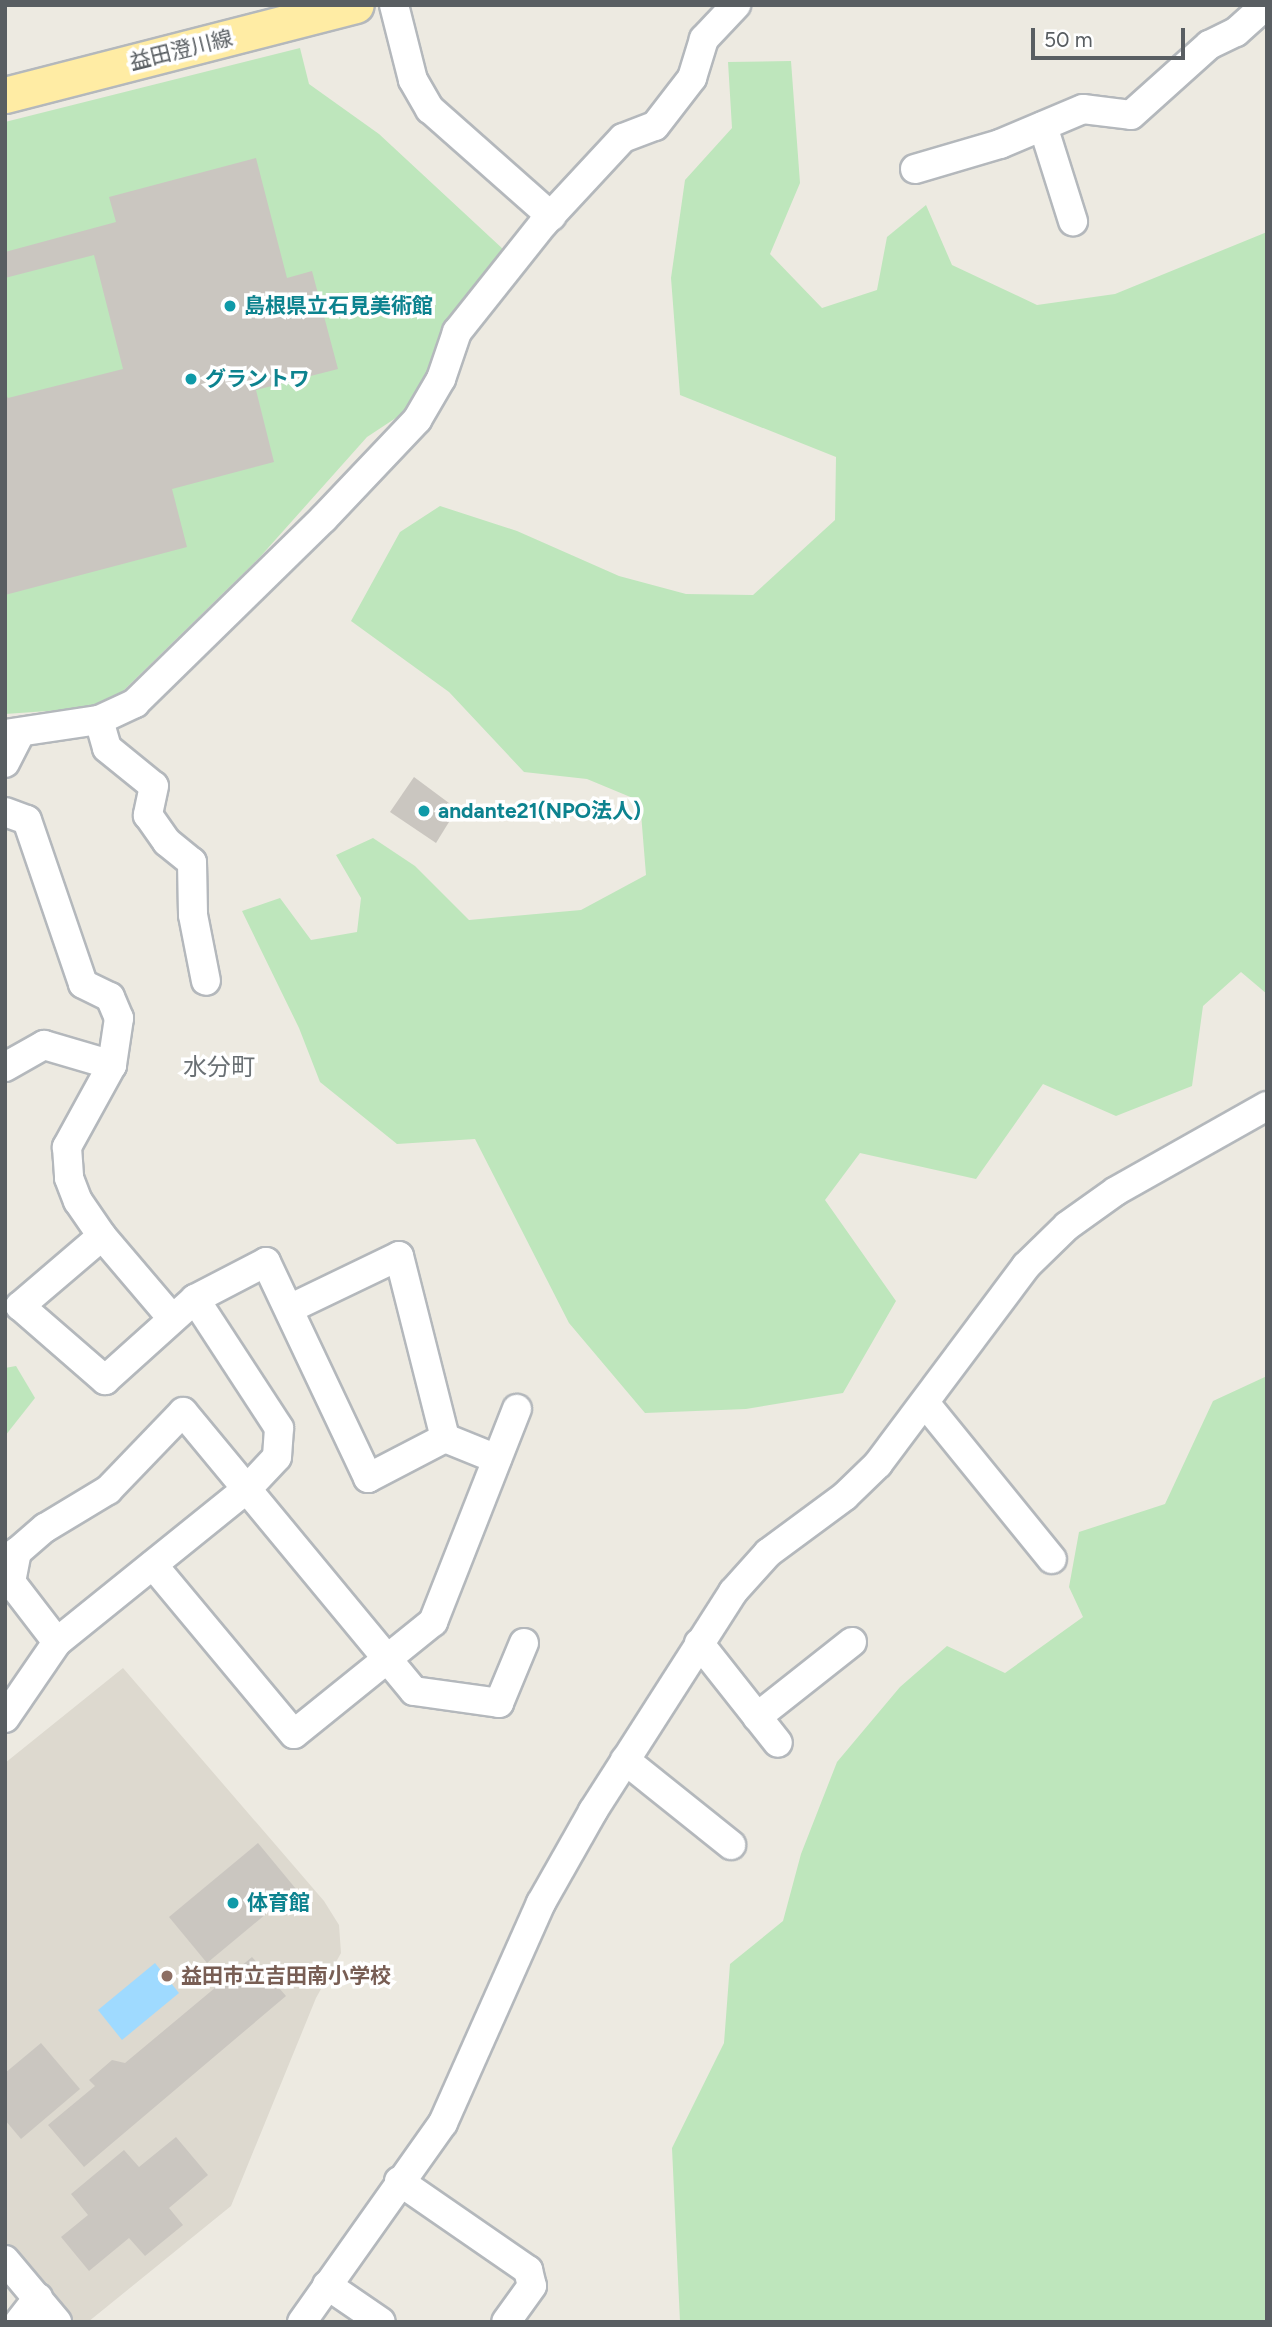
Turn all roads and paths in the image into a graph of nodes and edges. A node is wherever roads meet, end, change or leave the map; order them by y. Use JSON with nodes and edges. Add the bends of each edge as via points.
{"nodes":[{"id":1,"x":356,"y":5,"type":"edge"},
{"id":2,"x":394,"y":5,"type":"edge"},
{"id":3,"x":736,"y":5,"type":"edge"},
{"id":4,"x":1266,"y":5,"type":"edge"},
{"id":5,"x":5,"y":95,"type":"edge"},
{"id":6,"x":1043,"y":126,"type":"junction"},
{"id":7,"x":915,"y":169,"type":"dead end"},
{"id":8,"x":551,"y":216,"type":"junction"},
{"id":9,"x":1073,"y":220,"type":"dead end"},
{"id":10,"x":99,"y":720,"type":"junction"},
{"id":11,"x":13,"y":734,"type":"edge"},
{"id":12,"x":5,"y":763,"type":"edge"},
{"id":13,"x":5,"y":811,"type":"edge"},
{"id":14,"x":206,"y":981,"type":"dead end"},
{"id":15,"x":7,"y":1062,"type":"edge"},
{"id":16,"x":112,"y":1065,"type":"junction"},
{"id":17,"x":1267,"y":1105,"type":"edge"},
{"id":18,"x":102,"y":1236,"type":"junction"},
{"id":19,"x":195,"y":1299,"type":"junction"},
{"id":20,"x":289,"y":1309,"type":"junction"},
{"id":21,"x":171,"y":1317,"type":"junction"},
{"id":22,"x":925,"y":1403,"type":"junction"},
{"id":23,"x":517,"y":1409,"type":"dead end"},
{"id":24,"x":445,"y":1438,"type":"junction"},
{"id":25,"x":497,"y":1460,"type":"junction"},
{"id":26,"x":248,"y":1488,"type":"junction"},
{"id":27,"x":1052,"y":1559,"type":"dead end"},
{"id":28,"x":153,"y":1565,"type":"junction"},
{"id":29,"x":57,"y":1642,"type":"junction"},
{"id":30,"x":852,"y":1642,"type":"dead end"},
{"id":31,"x":524,"y":1643,"type":"dead end"},
{"id":32,"x":699,"y":1643,"type":"junction"},
{"id":33,"x":387,"y":1659,"type":"junction"},
{"id":34,"x":757,"y":1717,"type":"junction"},
{"id":35,"x":5,"y":1718,"type":"edge"},
{"id":36,"x":778,"y":1743,"type":"dead end"},
{"id":37,"x":625,"y":1760,"type":"junction"},
{"id":38,"x":731,"y":1845,"type":"dead end"},
{"id":39,"x":399,"y":2181,"type":"junction"},
{"id":40,"x":5,"y":2260,"type":"edge"},
{"id":41,"x":327,"y":2285,"type":"junction"},
{"id":42,"x":38,"y":2298,"type":"junction"},
{"id":43,"x":19,"y":2322,"type":"edge"},
{"id":44,"x":57,"y":2322,"type":"edge"},
{"id":45,"x":302,"y":2322,"type":"edge"},
{"id":46,"x":381,"y":2322,"type":"edge"},
{"id":47,"x":506,"y":2322,"type":"edge"}],
"edges":[{"from":1,"to":5,"type":"main road","name":"益田澄川線"},
{"from":2,"to":8,"type":"street","via":[[413,80],[430,109]]},
{"from":3,"to":8,"type":"street","via":[[704,39],[692,78],[655,126],[624,138]]},
{"from":4,"to":6,"type":"street","via":[[1236,32],[1209,45],[1131,115],[1083,109]]},
{"from":6,"to":7,"type":"street"},
{"from":6,"to":9,"type":"street"},
{"from":8,"to":10,"type":"street","via":[[457,332],[441,379],[417,420],[135,703]]},
{"from":10,"to":11,"type":"street"},
{"from":10,"to":14,"type":"street","via":[[107,748],[153,786],[148,815],[167,842],[192,862],[192,915]]},
{"from":11,"to":12,"type":"street"},
{"from":13,"to":16,"type":"street","via":[[27,820],[83,984],[110,997],[119,1017]]},
{"from":15,"to":16,"type":"street","via":[[44,1045]]},
{"from":16,"to":18,"type":"street","via":[[67,1147],[69,1178],[78,1201]]},
{"from":17,"to":22,"type":"street","via":[[1116,1191],[1067,1226],[1026,1266]]},
{"from":18,"to":21,"type":"street"},
{"from":18,"to":21,"type":"street","via":[[20,1306],[105,1380]]},
{"from":19,"to":20,"type":"street","via":[[266,1262]]},
{"from":19,"to":21,"type":"street"},
{"from":19,"to":26,"type":"street","via":[[279,1428],[277,1457]]},
{"from":20,"to":24,"type":"street","via":[[368,1478]]},
{"from":20,"to":24,"type":"street","via":[[399,1256]]},
{"from":22,"to":27,"type":"street"},
{"from":22,"to":32,"type":"street","via":[[878,1464],[845,1496],[768,1553],[733,1592]]},
{"from":23,"to":25,"type":"street"},
{"from":24,"to":25,"type":"street"},
{"from":25,"to":33,"type":"street","via":[[433,1622]]},
{"from":26,"to":28,"type":"street"},
{"from":26,"to":29,"type":"street","via":[[183,1412],[108,1490],[45,1528],[17,1552],[10,1582]]},
{"from":26,"to":33,"type":"street"},
{"from":28,"to":29,"type":"street"},
{"from":28,"to":33,"type":"street","via":[[294,1734]]},
{"from":29,"to":35,"type":"street"},
{"from":30,"to":34,"type":"street"},
{"from":31,"to":33,"type":"street","via":[[499,1703],[414,1691]]},
{"from":32,"to":34,"type":"street"},
{"from":32,"to":37,"type":"street"},
{"from":34,"to":36,"type":"street"},
{"from":37,"to":38,"type":"street"},
{"from":37,"to":39,"type":"street","via":[[541,1903],[443,2123]]},
{"from":39,"to":41,"type":"street"},
{"from":39,"to":47,"type":"street","via":[[528,2270],[532,2286]]},
{"from":40,"to":42,"type":"street"},
{"from":41,"to":45,"type":"street"},
{"from":41,"to":46,"type":"street"},
{"from":42,"to":43,"type":"street"},
{"from":42,"to":44,"type":"street"}]}
